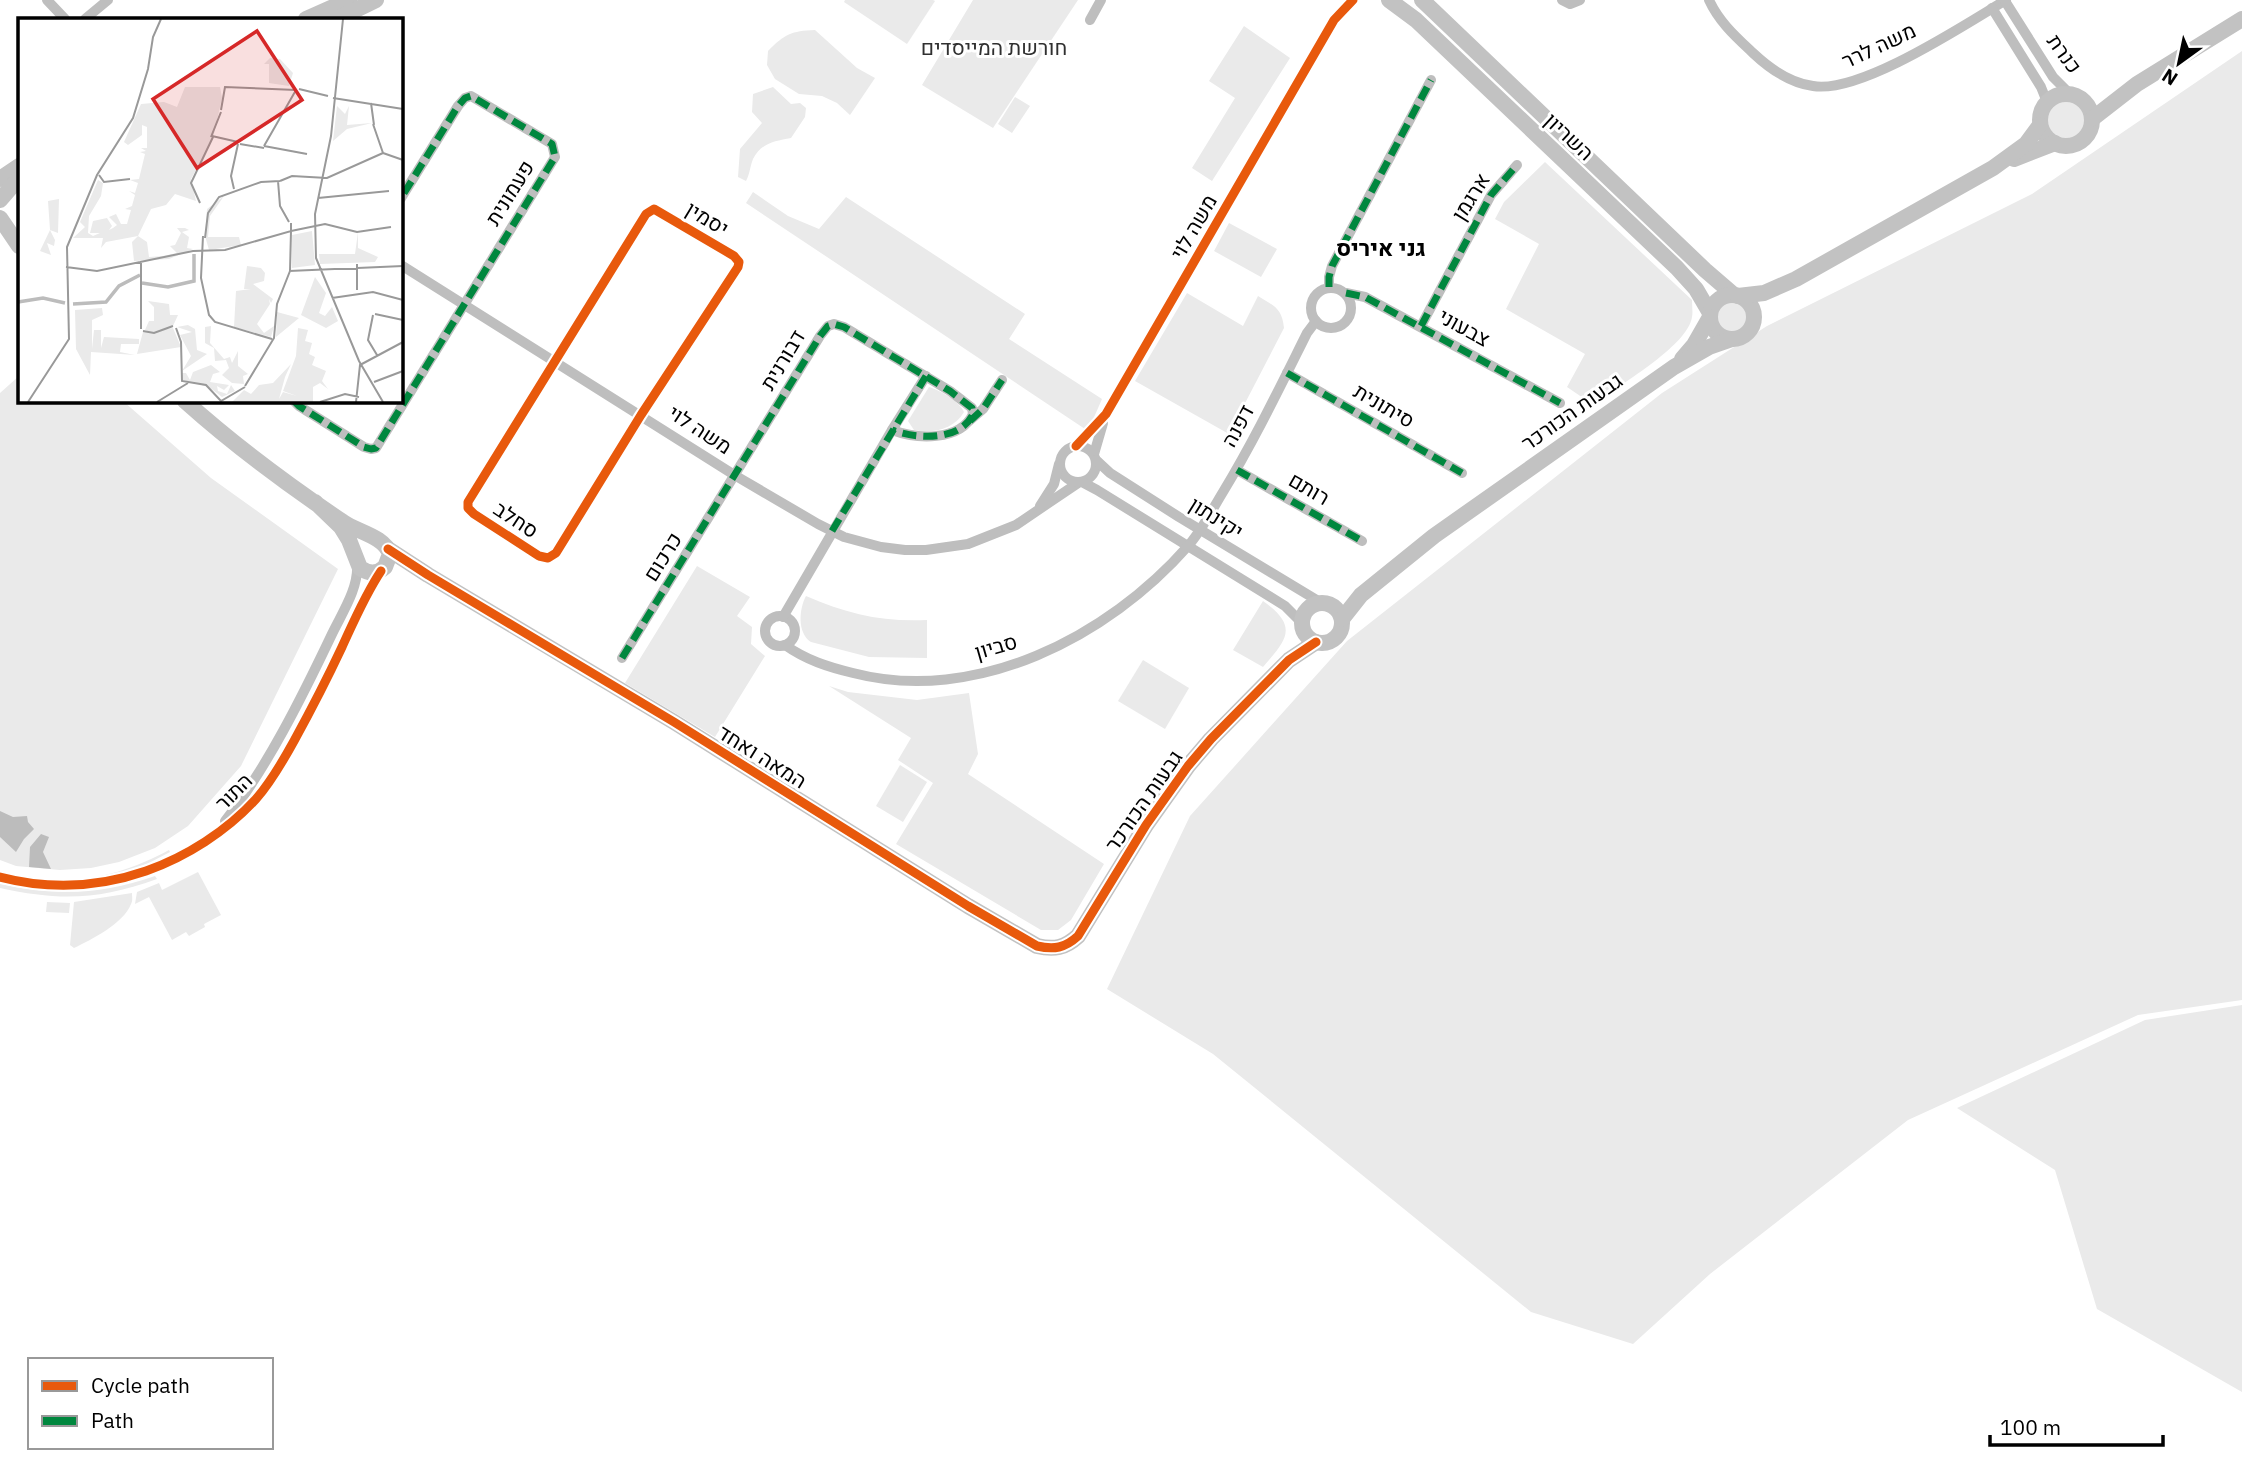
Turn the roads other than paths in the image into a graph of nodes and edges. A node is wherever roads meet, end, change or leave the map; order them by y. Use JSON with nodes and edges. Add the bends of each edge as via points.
{"nodes":[{"id":1,"x":47,"y":0,"type":"edge"},
{"id":2,"x":108,"y":0,"type":"edge"},
{"id":3,"x":349,"y":0,"type":"edge"},
{"id":4,"x":376,"y":0,"type":"edge"},
{"id":5,"x":1101,"y":0,"type":"edge"},
{"id":6,"x":1342,"y":0,"type":"edge"},
{"id":7,"x":1353,"y":0,"type":"edge"},
{"id":8,"x":1389,"y":0,"type":"edge"},
{"id":9,"x":1422,"y":0,"type":"edge"},
{"id":10,"x":1562,"y":0,"type":"edge"},
{"id":11,"x":1580,"y":0,"type":"edge"},
{"id":12,"x":1709,"y":0,"type":"edge"},
{"id":13,"x":2006,"y":0,"type":"edge"},
{"id":14,"x":1992,"y":9,"type":"junction"},
{"id":15,"x":64,"y":18,"type":"edge"},
{"id":16,"x":86,"y":18,"type":"edge"},
{"id":17,"x":308,"y":18,"type":"edge"},
{"id":18,"x":339,"y":18,"type":"edge"},
{"id":19,"x":2242,"y":19,"type":"edge"},
{"id":20,"x":1090,"y":20,"type":"dead end"},
{"id":21,"x":1334,"y":20,"type":"junction"},
{"id":22,"x":1431,"y":80,"type":"dead end"},
{"id":23,"x":2137,"y":84,"type":"junction"},
{"id":24,"x":2070,"y":94,"type":"junction"},
{"id":25,"x":2047,"y":102,"type":"junction"},
{"id":26,"x":2085,"y":103,"type":"junction"},
{"id":27,"x":2092,"y":119,"type":"junction"},
{"id":28,"x":2040,"y":125,"type":"junction"},
{"id":29,"x":2056,"y":144,"type":"junction"},
{"id":30,"x":1517,"y":165,"type":"dead end"},
{"id":31,"x":18,"y":167,"type":"edge"},
{"id":32,"x":1993,"y":168,"type":"junction"},
{"id":33,"x":0,"y":179,"type":"edge"},
{"id":34,"x":18,"y":179,"type":"edge"},
{"id":35,"x":402,"y":196,"type":"edge"},
{"id":36,"x":0,"y":200,"type":"edge"},
{"id":37,"x":0,"y":218,"type":"edge"},
{"id":38,"x":0,"y":236,"type":"edge"},
{"id":39,"x":18,"y":245,"type":"edge"},
{"id":40,"x":18,"y":246,"type":"edge"},
{"id":41,"x":402,"y":266,"type":"edge"},
{"id":42,"x":1796,"y":279,"type":"junction"},
{"id":43,"x":1329,"y":287,"type":"junction"},
{"id":44,"x":1346,"y":293,"type":"junction"},
{"id":45,"x":1736,"y":296,"type":"junction"},
{"id":46,"x":464,"y":305,"type":"junction"},
{"id":47,"x":1710,"y":315,"type":"junction"},
{"id":48,"x":1316,"y":321,"type":"junction"},
{"id":49,"x":1421,"y":326,"type":"junction"},
{"id":50,"x":1751,"y":327,"type":"junction"},
{"id":51,"x":1732,"y":339,"type":"junction"},
{"id":52,"x":555,"y":360,"type":"junction"},
{"id":53,"x":1674,"y":367,"type":"junction"},
{"id":54,"x":1287,"y":373,"type":"junction"},
{"id":55,"x":926,"y":376,"type":"junction"},
{"id":56,"x":1002,"y":380,"type":"dead end"},
{"id":57,"x":186,"y":402,"type":"edge"},
{"id":58,"x":295,"y":402,"type":"edge"},
{"id":59,"x":1560,"y":403,"type":"dead end"},
{"id":60,"x":1106,"y":414,"type":"junction"},
{"id":61,"x":641,"y":415,"type":"junction"},
{"id":62,"x":966,"y":423,"type":"junction"},
{"id":63,"x":892,"y":430,"type":"junction"},
{"id":64,"x":1076,"y":446,"type":"junction"},
{"id":65,"x":1095,"y":457,"type":"junction"},
{"id":66,"x":1060,"y":462,"type":"junction"},
{"id":67,"x":1237,"y":470,"type":"junction"},
{"id":68,"x":1462,"y":473,"type":"dead end"},
{"id":69,"x":736,"y":476,"type":"junction"},
{"id":70,"x":1080,"y":483,"type":"junction"},
{"id":71,"x":316,"y":502,"type":"junction"},
{"id":72,"x":1037,"y":511,"type":"junction"},
{"id":73,"x":1200,"y":530,"type":"junction"},
{"id":74,"x":832,"y":531,"type":"junction"},
{"id":75,"x":375,"y":538,"type":"junction"},
{"id":76,"x":1362,"y":541,"type":"dead end"},
{"id":77,"x":1188,"y":546,"type":"junction"},
{"id":78,"x":388,"y":549,"type":"junction"},
{"id":79,"x":356,"y":560,"type":"junction"},
{"id":80,"x":383,"y":569,"type":"junction"},
{"id":81,"x":428,"y":575,"type":"junction"},
{"id":82,"x":1332,"y":609,"type":"junction"},
{"id":83,"x":783,"y":617,"type":"junction"},
{"id":84,"x":1302,"y":625,"type":"junction"},
{"id":85,"x":1317,"y":642,"type":"junction"},
{"id":86,"x":785,"y":645,"type":"junction"},
{"id":87,"x":622,"y":659,"type":"dead end"},
{"id":88,"x":1289,"y":660,"type":"junction"},
{"id":89,"x":207,"y":841,"type":"junction"},
{"id":90,"x":0,"y":877,"type":"edge"},
{"id":91,"x":1078,"y":936,"type":"joint"}],
"edges":[{"from":1,"to":15,"type":"street"},
{"from":2,"to":16,"type":"street"},
{"from":3,"to":17,"type":"street"},
{"from":4,"to":18,"type":"street"},
{"from":5,"to":20,"type":"street"},
{"from":6,"to":21,"type":"street","name":"משה לוי"},
{"from":7,"to":21,"type":"street","name":"משה לוי"},
{"from":8,"to":47,"type":"street","name":"השריון","via":[[1416,20],[1677,268]]},
{"from":9,"to":45,"type":"street","name":"השריון"},
{"from":10,"to":11,"type":"street","via":[[1570,4]]},
{"from":12,"to":14,"type":"street","name":"משה לרר","via":[[1734,36],[1761,61],[1788,78],[1825,87],[1890,66]]},
{"from":13,"to":14,"type":"street","name":"משה לרר"},
{"from":13,"to":24,"type":"street","name":"כנרת","via":[[2053,77]]},
{"from":14,"to":25,"type":"street","name":"כנרת"},
{"from":19,"to":23,"type":"street"},
{"from":21,"to":60,"type":"street","name":"משה לוי"},
{"from":22,"to":43,"type":"street","via":[[1332,266]]},
{"from":23,"to":26,"type":"street"},
{"from":23,"to":27,"type":"street"},
{"from":24,"to":25,"type":"street"},
{"from":24,"to":26,"type":"street"},
{"from":25,"to":28,"type":"street"},
{"from":26,"to":27,"type":"street"},
{"from":27,"to":29,"type":"street","via":[[2079,142]]},
{"from":28,"to":29,"type":"street"},
{"from":28,"to":32,"type":"street","via":[[2026,144]]},
{"from":29,"to":32,"type":"street"},
{"from":30,"to":49,"type":"street","name":"ארגמן","via":[[1491,195]]},
{"from":31,"to":33,"type":"street"},
{"from":32,"to":42,"type":"street"},
{"from":34,"to":36,"type":"street"},
{"from":35,"to":46,"type":"street","name":"פעמונית","via":[[465,98],[471,96],[552,144],[555,157]]},
{"from":37,"to":39,"type":"street"},
{"from":38,"to":40,"type":"street"},
{"from":41,"to":46,"type":"street","name":"משה לוי"},
{"from":42,"to":45,"type":"street","via":[[1764,293]]},
{"from":42,"to":50,"type":"street","via":[[1768,303]]},
{"from":43,"to":44,"type":"street"},
{"from":43,"to":48,"type":"street","via":[[1316,293],[1311,303]]},
{"from":44,"to":48,"type":"street","via":[[1351,313],[1345,322],[1328,328]]},
{"from":44,"to":49,"type":"street","name":"צבעוני","via":[[1365,297]]},
{"from":45,"to":47,"type":"street","via":[[1716,301]]},
{"from":45,"to":50,"type":"street","via":[[1752,309]]},
{"from":46,"to":52,"type":"street","name":"משה לוי"},
{"from":46,"to":58,"type":"street","via":[[376,447],[364,447]]},
{"from":47,"to":51,"type":"street","via":[[1714,330]]},
{"from":47,"to":53,"type":"street","name":"גבעות הכורכר","via":[[1694,345]]},
{"from":48,"to":54,"type":"street","name":"דפנה"},
{"from":49,"to":59,"type":"street","name":"צבעוני"},
{"from":50,"to":51,"type":"street"},
{"from":51,"to":53,"type":"street","name":"גבעות הכורכר"},
{"from":52,"to":61,"type":"street","name":"משה לוי"},
{"from":52,"to":61,"type":"street","name":"סחלב","via":[[468,502],[474,514],[539,556],[548,558],[556,553]]},
{"from":52,"to":61,"type":"street","name":"יסמין","via":[[650,210],[661,211],[734,256],[738,267]]},
{"from":53,"to":82,"type":"street","name":"גבעות הכורכר","via":[[1434,536],[1361,595]]},
{"from":54,"to":67,"type":"street","name":"דפנה"},
{"from":54,"to":68,"type":"street","name":"סיתונית"},
{"from":55,"to":62,"type":"street","name":"דבורנית","via":[[969,404],[973,414]]},
{"from":55,"to":63,"type":"street"},
{"from":55,"to":69,"type":"street","name":"דבורנית","via":[[844,327],[828,326]]},
{"from":56,"to":62,"type":"street","via":[[983,409]]},
{"from":57,"to":71,"type":"street"},
{"from":60,"to":64,"type":"street","name":"משה לוי"},
{"from":60,"to":65,"type":"street","name":"משה לוי"},
{"from":61,"to":69,"type":"street","name":"משה לוי"},
{"from":62,"to":63,"type":"street","via":[[925,438]]},
{"from":63,"to":74,"type":"street"},
{"from":64,"to":65,"type":"street"},
{"from":64,"to":66,"type":"street","via":[[1065,452]]},
{"from":65,"to":70,"type":"street","via":[[1095,472]]},
{"from":65,"to":73,"type":"street","name":"יקינתון","via":[[1110,473]]},
{"from":66,"to":70,"type":"street","via":[[1066,478]]},
{"from":66,"to":72,"type":"street","name":"משה לוי","via":[[1054,484]]},
{"from":67,"to":73,"type":"street","name":"דפנה"},
{"from":67,"to":76,"type":"street","name":"רותם"},
{"from":69,"to":74,"type":"street","name":"משה לוי"},
{"from":69,"to":87,"type":"street","name":"כרכום"},
{"from":70,"to":72,"type":"street","name":"משה לוי"},
{"from":70,"to":77,"type":"street","name":"יקינתון"},
{"from":71,"to":75,"type":"street","via":[[355,530]]},
{"from":71,"to":79,"type":"street","via":[[341,527]]},
{"from":72,"to":74,"type":"street","name":"משה לוי","via":[[989,537],[926,550],[881,547]]},
{"from":73,"to":77,"type":"street","name":"דפנה"},
{"from":73,"to":82,"type":"street","name":"יקינתון"},
{"from":74,"to":83,"type":"street"},
{"from":75,"to":78,"type":"street"},
{"from":75,"to":79,"type":"street","via":[[360,543]]},
{"from":77,"to":84,"type":"street","name":"יקינתון","via":[[1284,606]]},
{"from":77,"to":86,"type":"street","name":"סביון","via":[[1105,619],[1062,645],[1013,664],[957,677],[890,681],[810,660]]},
{"from":78,"to":80,"type":"street"},
{"from":78,"to":81,"type":"street","name":"המאה ואחד"},
{"from":79,"to":80,"type":"street","via":[[365,571]]},
{"from":79,"to":89,"type":"street","name":"התור","via":[[356,582],[309,682],[248,791]]},
{"from":80,"to":81,"type":"street","name":"המאה ואחד","via":[[413,569]]},
{"from":80,"to":89,"type":"street","name":"התור","via":[[269,783],[244,812]]},
{"from":81,"to":91,"type":"street","name":"המאה ואחד","via":[[1037,946],[1060,948]]},
{"from":82,"to":84,"type":"street","via":[[1307,608]]},
{"from":82,"to":85,"type":"street","via":[[1341,631],[1333,640]]},
{"from":83,"to":86,"type":"street","via":[[795,629],[793,639]]},
{"from":83,"to":86,"type":"street","via":[[769,621],[765,633],[770,642]]},
{"from":84,"to":85,"type":"street","via":[[1308,638]]},
{"from":84,"to":88,"type":"street","name":"גבעות הכורכר"},
{"from":85,"to":88,"type":"street","name":"גבעות הכורכר"},
{"from":88,"to":91,"type":"street","name":"גבעות הכורכר","via":[[1188,766]]},
{"from":89,"to":90,"type":"street","name":"התור","via":[[154,869],[94,885],[34,885]]}]}
